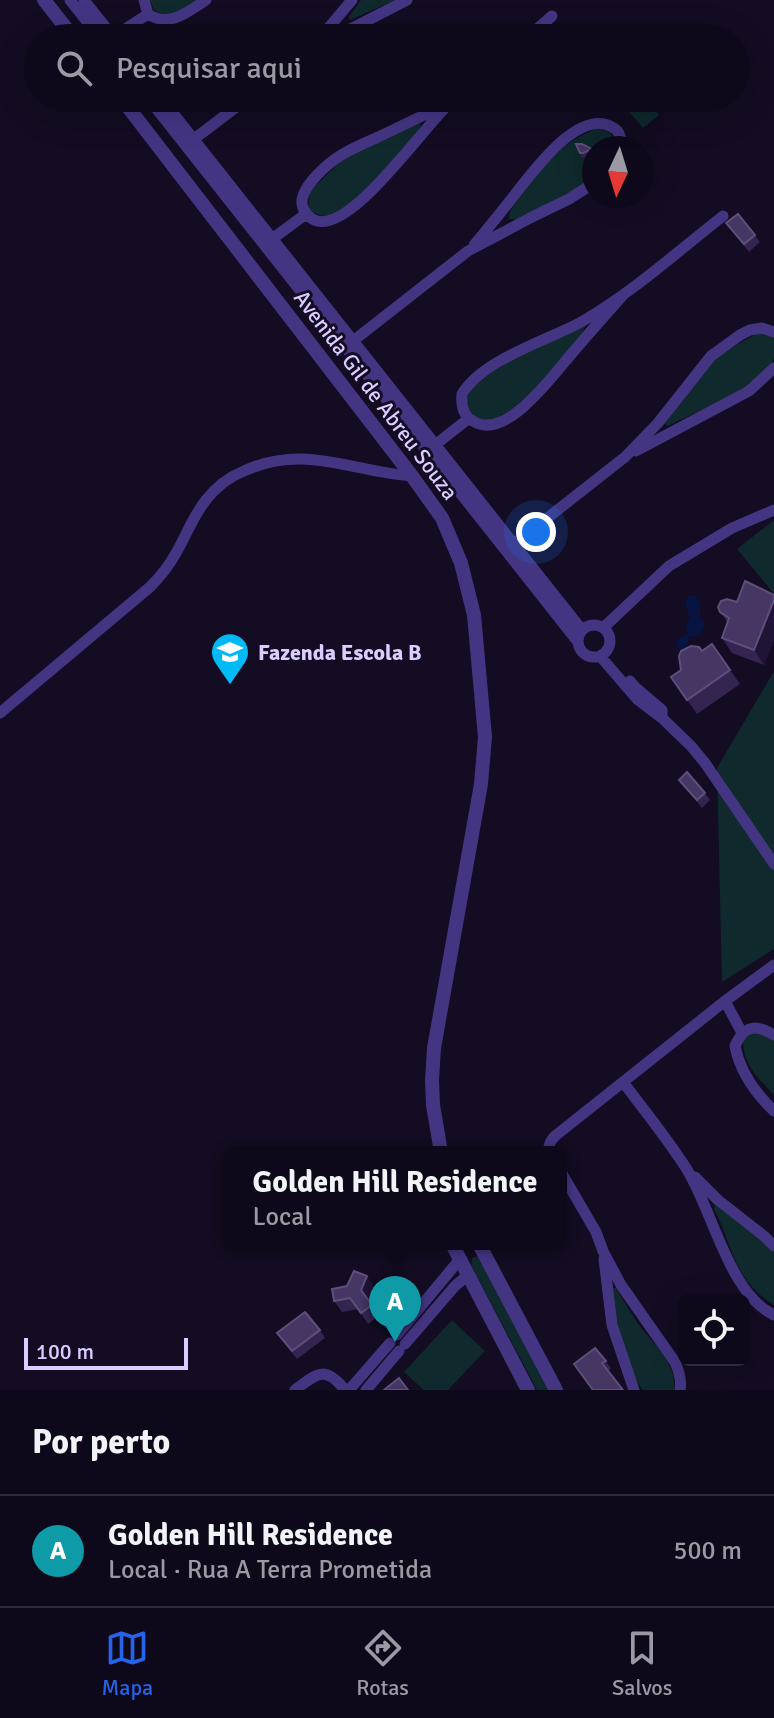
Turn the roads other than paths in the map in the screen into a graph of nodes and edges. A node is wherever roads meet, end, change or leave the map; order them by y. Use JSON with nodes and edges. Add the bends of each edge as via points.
{"nodes":[{"id":1,"x":44,"y":0,"type":"edge"},
{"id":2,"x":70,"y":0,"type":"edge"},
{"id":3,"x":84,"y":0,"type":"edge"},
{"id":4,"x":144,"y":0,"type":"edge"},
{"id":5,"x":206,"y":0,"type":"edge"},
{"id":6,"x":352,"y":0,"type":"edge"},
{"id":7,"x":407,"y":0,"type":"edge"},
{"id":8,"x":342,"y":12,"type":"junction"},
{"id":9,"x":148,"y":14,"type":"junction"},
{"id":10,"x":552,"y":16,"type":"dead end"},
{"id":11,"x":63,"y":24,"type":"edge"},
{"id":12,"x":89,"y":24,"type":"edge"},
{"id":13,"x":103,"y":24,"type":"edge"},
{"id":14,"x":134,"y":24,"type":"edge"},
{"id":15,"x":332,"y":24,"type":"edge"},
{"id":16,"x":353,"y":24,"type":"edge"},
{"id":17,"x":359,"y":24,"type":"edge"},
{"id":18,"x":543,"y":24,"type":"edge"},
{"id":19,"x":132,"y":112,"type":"edge"},
{"id":20,"x":159,"y":112,"type":"edge"},
{"id":21,"x":172,"y":112,"type":"edge"},
{"id":22,"x":230,"y":112,"type":"edge"},
{"id":23,"x":430,"y":112,"type":"edge"},
{"id":24,"x":441,"y":112,"type":"edge"},
{"id":25,"x":418,"y":118,"type":"junction"},
{"id":26,"x":426,"y":128,"type":"junction"},
{"id":27,"x":620,"y":136,"type":"edge"},
{"id":28,"x":194,"y":139,"type":"junction"},
{"id":29,"x":582,"y":191,"type":"edge"},
{"id":30,"x":501,"y":212,"type":"junction"},
{"id":31,"x":306,"y":214,"type":"junction"},
{"id":32,"x":723,"y":216,"type":"dead end"},
{"id":33,"x":513,"y":226,"type":"junction"},
{"id":34,"x":272,"y":239,"type":"junction"},
{"id":35,"x":468,"y":251,"type":"junction"},
{"id":36,"x":624,"y":294,"type":"junction"},
{"id":37,"x":582,"y":321,"type":"junction"},
{"id":38,"x":590,"y":332,"type":"junction"},
{"id":39,"x":774,"y":332,"type":"edge"},
{"id":40,"x":353,"y":341,"type":"junction"},
{"id":41,"x":774,"y":368,"type":"edge"},
{"id":42,"x":468,"y":419,"type":"junction"},
{"id":43,"x":658,"y":423,"type":"junction"},
{"id":44,"x":665,"y":436,"type":"junction"},
{"id":45,"x":435,"y":445,"type":"junction"},
{"id":46,"x":625,"y":457,"type":"junction"},
{"id":47,"x":412,"y":476,"type":"junction"},
{"id":48,"x":774,"y":510,"type":"edge"},
{"id":49,"x":513,"y":545,"type":"junction"},
{"id":50,"x":603,"y":628,"type":"junction"},
{"id":51,"x":580,"y":636,"type":"junction"},
{"id":52,"x":603,"y":653,"type":"junction"},
{"id":53,"x":0,"y":713,"type":"edge"},
{"id":54,"x":774,"y":864,"type":"edge"},
{"id":55,"x":774,"y":965,"type":"edge"},
{"id":56,"x":725,"y":1001,"type":"junction"},
{"id":57,"x":742,"y":1033,"type":"junction"},
{"id":58,"x":774,"y":1035,"type":"edge"},
{"id":59,"x":623,"y":1082,"type":"junction"},
{"id":60,"x":774,"y":1111,"type":"edge"},
{"id":61,"x":441,"y":1146,"type":"edge"},
{"id":62,"x":550,"y":1146,"type":"edge"},
{"id":63,"x":686,"y":1169,"type":"junction"},
{"id":64,"x":567,"y":1182,"type":"edge"},
{"id":65,"x":718,"y":1200,"type":"junction"},
{"id":66,"x":707,"y":1207,"type":"junction"},
{"id":67,"x":774,"y":1246,"type":"edge"},
{"id":68,"x":454,"y":1250,"type":"edge"},
{"id":69,"x":473,"y":1250,"type":"edge"},
{"id":70,"x":481,"y":1250,"type":"edge"},
{"id":71,"x":603,"y":1251,"type":"junction"},
{"id":72,"x":458,"y":1261,"type":"junction"},
{"id":73,"x":468,"y":1275,"type":"junction"},
{"id":74,"x":621,"y":1285,"type":"junction"},
{"id":75,"x":607,"y":1289,"type":"junction"},
{"id":76,"x":774,"y":1315,"type":"edge"},
{"id":77,"x":399,"y":1340,"type":"junction"},
{"id":78,"x":295,"y":1390,"type":"edge"},
{"id":79,"x":347,"y":1390,"type":"edge"},
{"id":80,"x":366,"y":1390,"type":"edge"},
{"id":81,"x":528,"y":1390,"type":"edge"},
{"id":82,"x":556,"y":1390,"type":"edge"},
{"id":83,"x":634,"y":1390,"type":"edge"},
{"id":84,"x":680,"y":1390,"type":"edge"}],
"edges":[{"from":1,"to":11,"type":"street"},
{"from":2,"to":12,"type":"street"},
{"from":3,"to":13,"type":"street"},
{"from":4,"to":9,"type":"street"},
{"from":5,"to":9,"type":"street","via":[[166,21]]},
{"from":6,"to":8,"type":"street"},
{"from":7,"to":17,"type":"street"},
{"from":8,"to":15,"type":"street"},
{"from":8,"to":16,"type":"street"},
{"from":9,"to":14,"type":"street"},
{"from":10,"to":18,"type":"street"},
{"from":19,"to":47,"type":"street","name":"Avenida Gil de Abreu Souza"},
{"from":20,"to":51,"type":"street"},
{"from":21,"to":28,"type":"street"},
{"from":22,"to":28,"type":"street"},
{"from":23,"to":25,"type":"street"},
{"from":24,"to":26,"type":"street"},
{"from":25,"to":26,"type":"street"},
{"from":25,"to":31,"type":"street","via":[[342,154],[321,171],[303,192]]},
{"from":26,"to":31,"type":"street","via":[[355,206],[328,221]]},
{"from":27,"to":30,"type":"street","via":[[611,126],[584,127],[540,162]]},
{"from":28,"to":34,"type":"street"},
{"from":29,"to":33,"type":"street"},
{"from":30,"to":33,"type":"street"},
{"from":30,"to":35,"type":"street"},
{"from":31,"to":34,"type":"street"},
{"from":32,"to":36,"type":"street"},
{"from":33,"to":35,"type":"street"},
{"from":34,"to":40,"type":"street"},
{"from":35,"to":40,"type":"street"},
{"from":36,"to":37,"type":"street"},
{"from":36,"to":38,"type":"street"},
{"from":37,"to":38,"type":"street"},
{"from":37,"to":42,"type":"street","via":[[475,378],[462,394]]},
{"from":38,"to":42,"type":"street","via":[[521,409],[488,425]]},
{"from":39,"to":43,"type":"street","via":[[750,330],[711,356]]},
{"from":40,"to":45,"type":"street"},
{"from":41,"to":44,"type":"street","via":[[749,391]]},
{"from":42,"to":45,"type":"street"},
{"from":43,"to":44,"type":"street"},
{"from":43,"to":46,"type":"street"},
{"from":44,"to":46,"type":"street"},
{"from":45,"to":49,"type":"street"},
{"from":46,"to":49,"type":"street"},
{"from":47,"to":53,"type":"street","via":[[294,458],[238,473],[208,497],[156,581]]},
{"from":47,"to":61,"type":"street","name":"Avenida Gil de Abreu Souza","via":[[442,518],[461,563],[474,615],[485,737],[434,1048],[433,1105]]},
{"from":48,"to":50,"type":"street","via":[[669,566]]},
{"from":49,"to":51,"type":"street"},
{"from":50,"to":51,"type":"street","via":[[594,625]]},
{"from":50,"to":52,"type":"street","via":[[610,642]]},
{"from":51,"to":52,"type":"street","via":[[585,654]]},
{"from":52,"to":54,"type":"street","via":[[662,710],[662,718],[705,763]]},
{"from":55,"to":56,"type":"street"},
{"from":56,"to":57,"type":"street"},
{"from":56,"to":59,"type":"street"},
{"from":57,"to":58,"type":"street","via":[[755,1028]]},
{"from":57,"to":60,"type":"street","via":[[735,1046],[741,1068]]},
{"from":59,"to":62,"type":"street"},
{"from":59,"to":63,"type":"street"},
{"from":63,"to":65,"type":"street"},
{"from":63,"to":66,"type":"street"},
{"from":64,"to":71,"type":"street"},
{"from":65,"to":66,"type":"street"},
{"from":65,"to":67,"type":"street"},
{"from":66,"to":76,"type":"street","via":[[731,1269],[760,1306]]},
{"from":68,"to":72,"type":"street"},
{"from":69,"to":72,"type":"street"},
{"from":70,"to":82,"type":"street"},
{"from":71,"to":74,"type":"street"},
{"from":71,"to":75,"type":"street"},
{"from":72,"to":73,"type":"street"},
{"from":72,"to":77,"type":"street","via":[[404,1321]]},
{"from":73,"to":77,"type":"street"},
{"from":73,"to":81,"type":"street"},
{"from":74,"to":75,"type":"street"},
{"from":74,"to":84,"type":"street","via":[[675,1362]]},
{"from":75,"to":83,"type":"street","via":[[612,1325]]},
{"from":77,"to":79,"type":"street"},
{"from":77,"to":80,"type":"street"},
{"from":78,"to":79,"type":"street","via":[[324,1374]]}]}
